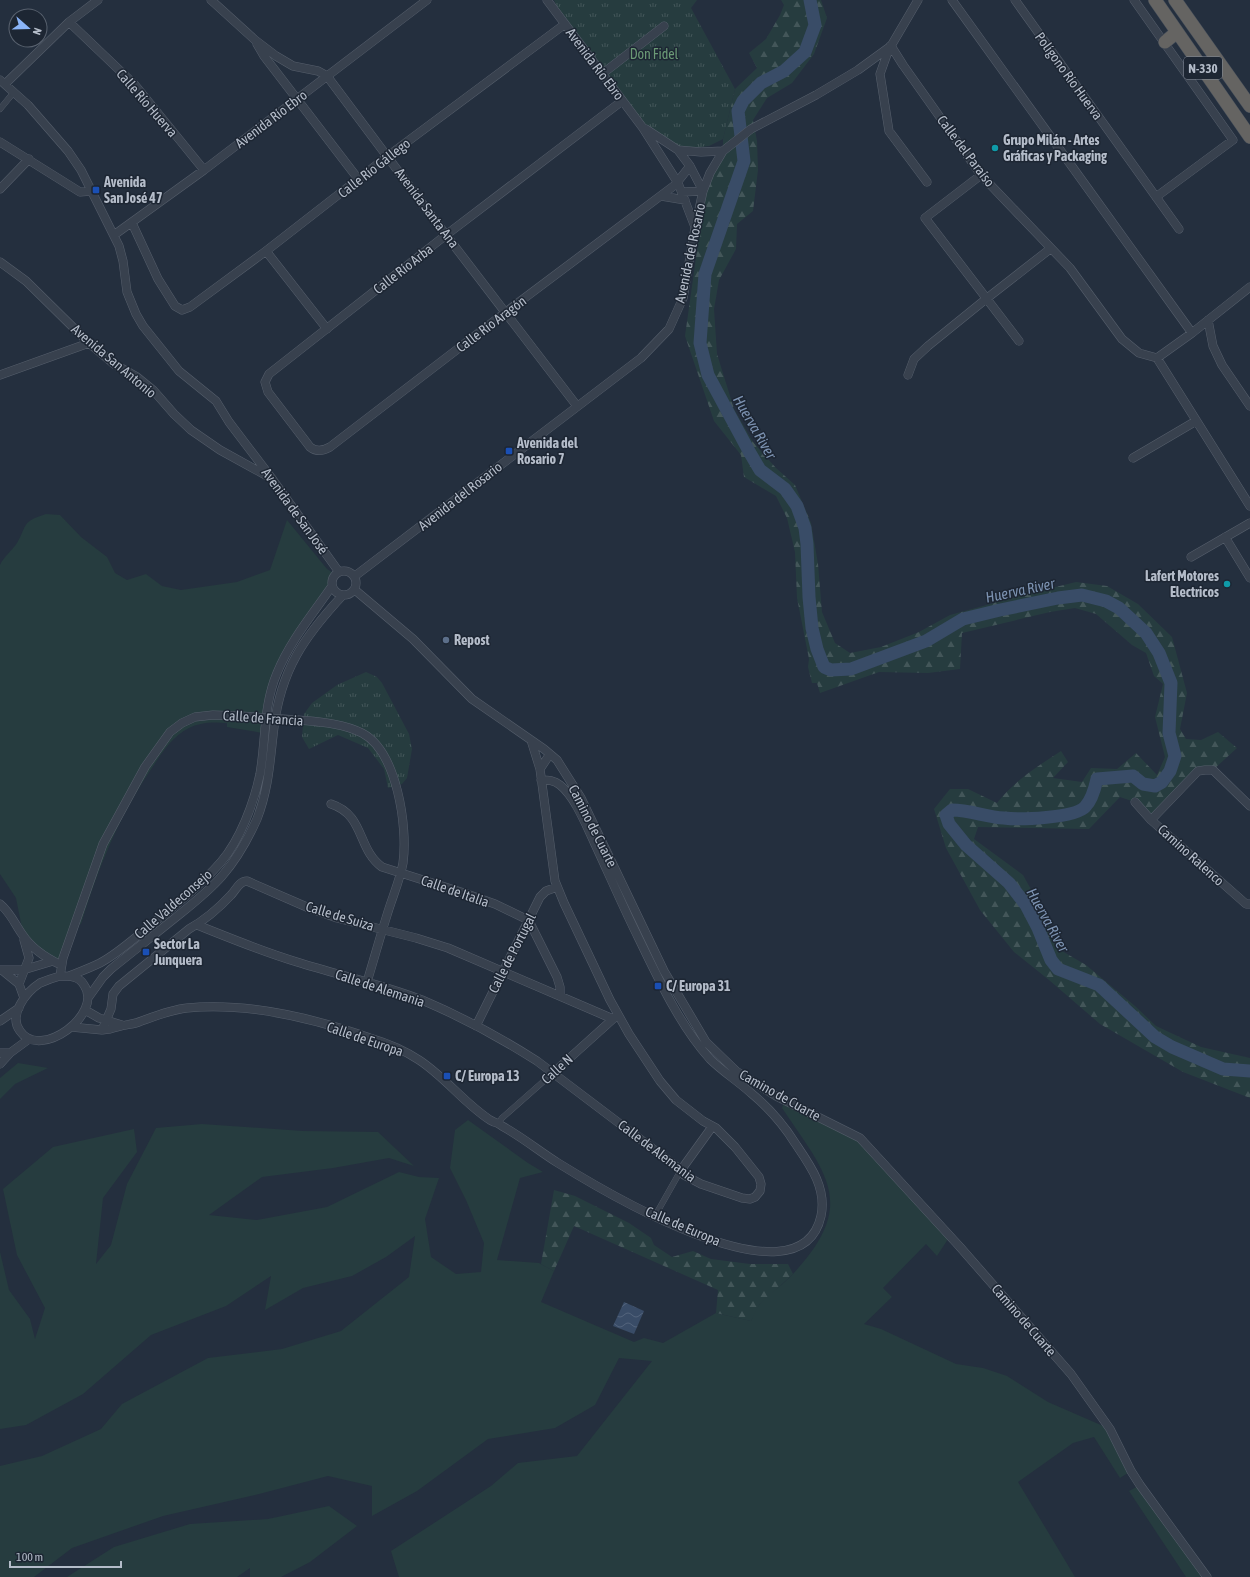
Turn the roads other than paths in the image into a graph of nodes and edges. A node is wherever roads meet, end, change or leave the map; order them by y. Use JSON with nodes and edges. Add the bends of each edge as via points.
{"nodes":[{"id":1,"x":98,"y":0,"type":"edge"},
{"id":2,"x":211,"y":0,"type":"edge"},
{"id":3,"x":427,"y":0,"type":"edge"},
{"id":4,"x":547,"y":0,"type":"edge"},
{"id":5,"x":918,"y":0,"type":"edge"},
{"id":6,"x":952,"y":0,"type":"edge"},
{"id":7,"x":1015,"y":0,"type":"edge"},
{"id":8,"x":1134,"y":0,"type":"edge"},
{"id":9,"x":1154,"y":0,"type":"edge"},
{"id":10,"x":1175,"y":0,"type":"edge"},
{"id":11,"x":69,"y":22,"type":"junction"},
{"id":12,"x":564,"y":24,"type":"junction"},
{"id":13,"x":664,"y":26,"type":"dead end"},
{"id":14,"x":1177,"y":32,"type":"junction"},
{"id":15,"x":255,"y":40,"type":"junction"},
{"id":16,"x":1164,"y":42,"type":"junction"},
{"id":17,"x":891,"y":46,"type":"junction"},
{"id":18,"x":602,"y":74,"type":"junction"},
{"id":19,"x":327,"y":76,"type":"junction"},
{"id":20,"x":3,"y":82,"type":"edge"},
{"id":21,"x":14,"y":92,"type":"junction"},
{"id":22,"x":297,"y":98,"type":"junction"},
{"id":23,"x":622,"y":101,"type":"junction"},
{"id":24,"x":1250,"y":106,"type":"edge"},
{"id":25,"x":0,"y":109,"type":"edge"},
{"id":26,"x":643,"y":128,"type":"junction"},
{"id":27,"x":1250,"y":137,"type":"edge"},
{"id":28,"x":0,"y":142,"type":"edge"},
{"id":29,"x":678,"y":150,"type":"junction"},
{"id":30,"x":723,"y":151,"type":"junction"},
{"id":31,"x":388,"y":156,"type":"junction"},
{"id":32,"x":29,"y":159,"type":"junction"},
{"id":33,"x":690,"y":166,"type":"junction"},
{"id":34,"x":204,"y":170,"type":"junction"},
{"id":35,"x":981,"y":175,"type":"junction"},
{"id":36,"x":359,"y":180,"type":"junction"},
{"id":37,"x":927,"y":182,"type":"dead end"},
{"id":38,"x":678,"y":183,"type":"junction"},
{"id":39,"x":0,"y":189,"type":"edge"},
{"id":40,"x":92,"y":191,"type":"junction"},
{"id":41,"x":703,"y":191,"type":"junction"},
{"id":42,"x":682,"y":192,"type":"junction"},
{"id":43,"x":661,"y":196,"type":"junction"},
{"id":44,"x":1156,"y":197,"type":"junction"},
{"id":45,"x":685,"y":200,"type":"junction"},
{"id":46,"x":132,"y":223,"type":"junction"},
{"id":47,"x":695,"y":228,"type":"junction"},
{"id":48,"x":1179,"y":229,"type":"dead end"},
{"id":49,"x":114,"y":235,"type":"junction"},
{"id":50,"x":446,"y":235,"type":"junction"},
{"id":51,"x":1050,"y":249,"type":"junction"},
{"id":52,"x":266,"y":251,"type":"junction"},
{"id":53,"x":0,"y":262,"type":"edge"},
{"id":54,"x":1250,"y":287,"type":"edge"},
{"id":55,"x":986,"y":298,"type":"junction"},
{"id":56,"x":506,"y":312,"type":"junction"},
{"id":57,"x":1208,"y":320,"type":"junction"},
{"id":58,"x":327,"y":329,"type":"junction"},
{"id":59,"x":1192,"y":333,"type":"junction"},
{"id":60,"x":1019,"y":341,"type":"dead end"},
{"id":61,"x":89,"y":343,"type":"junction"},
{"id":62,"x":1157,"y":358,"type":"junction"},
{"id":63,"x":0,"y":375,"type":"edge"},
{"id":64,"x":908,"y":375,"type":"dead end"},
{"id":65,"x":265,"y":382,"type":"joint"},
{"id":66,"x":577,"y":406,"type":"junction"},
{"id":67,"x":1250,"y":406,"type":"edge"},
{"id":68,"x":1196,"y":421,"type":"junction"},
{"id":69,"x":250,"y":450,"type":"junction"},
{"id":70,"x":1133,"y":458,"type":"dead end"},
{"id":71,"x":239,"y":461,"type":"junction"},
{"id":72,"x":273,"y":480,"type":"junction"},
{"id":73,"x":1250,"y":506,"type":"edge"},
{"id":74,"x":1250,"y":523,"type":"edge"},
{"id":75,"x":1225,"y":536,"type":"junction"},
{"id":76,"x":1190,"y":557,"type":"dead end"},
{"id":77,"x":339,"y":572,"type":"junction"},
{"id":78,"x":355,"y":576,"type":"junction"},
{"id":79,"x":1250,"y":578,"type":"edge"},
{"id":80,"x":332,"y":586,"type":"junction"},
{"id":81,"x":354,"y":590,"type":"junction"},
{"id":82,"x":342,"y":596,"type":"junction"},
{"id":83,"x":531,"y":740,"type":"junction"},
{"id":84,"x":547,"y":752,"type":"junction"},
{"id":85,"x":537,"y":759,"type":"junction"},
{"id":86,"x":540,"y":769,"type":"junction"},
{"id":87,"x":541,"y":780,"type":"junction"},
{"id":88,"x":1135,"y":802,"type":"dead end"},
{"id":89,"x":331,"y":804,"type":"dead end"},
{"id":90,"x":1250,"y":806,"type":"edge"},
{"id":91,"x":1151,"y":820,"type":"junction"},
{"id":92,"x":400,"y":874,"type":"junction"},
{"id":93,"x":557,"y":887,"type":"junction"},
{"id":94,"x":0,"y":904,"type":"edge"},
{"id":95,"x":1250,"y":904,"type":"edge"},
{"id":96,"x":528,"y":921,"type":"junction"},
{"id":97,"x":197,"y":926,"type":"junction"},
{"id":98,"x":382,"y":929,"type":"junction"},
{"id":99,"x":22,"y":935,"type":"junction"},
{"id":100,"x":53,"y":961,"type":"junction"},
{"id":101,"x":61,"y":965,"type":"junction"},
{"id":102,"x":25,"y":969,"type":"junction"},
{"id":103,"x":1,"y":971,"type":"edge"},
{"id":104,"x":503,"y":971,"type":"junction"},
{"id":105,"x":60,"y":976,"type":"junction"},
{"id":106,"x":69,"y":976,"type":"junction"},
{"id":107,"x":367,"y":982,"type":"junction"},
{"id":108,"x":19,"y":984,"type":"junction"},
{"id":109,"x":560,"y":995,"type":"junction"},
{"id":110,"x":24,"y":998,"type":"junction"},
{"id":111,"x":88,"y":998,"type":"junction"},
{"id":112,"x":18,"y":1008,"type":"junction"},
{"id":113,"x":85,"y":1010,"type":"junction"},
{"id":114,"x":111,"y":1010,"type":"junction"},
{"id":115,"x":616,"y":1017,"type":"junction"},
{"id":116,"x":0,"y":1021,"type":"edge"},
{"id":117,"x":106,"y":1021,"type":"junction"},
{"id":118,"x":122,"y":1025,"type":"junction"},
{"id":119,"x":476,"y":1026,"type":"junction"},
{"id":120,"x":71,"y":1027,"type":"junction"},
{"id":121,"x":102,"y":1030,"type":"junction"},
{"id":122,"x":29,"y":1039,"type":"junction"},
{"id":123,"x":0,"y":1053,"type":"edge"},
{"id":124,"x":10,"y":1053,"type":"junction"},
{"id":125,"x":0,"y":1064,"type":"edge"},
{"id":126,"x":553,"y":1073,"type":"junction"},
{"id":127,"x":498,"y":1124,"type":"junction"},
{"id":128,"x":712,"y":1127,"type":"junction"},
{"id":129,"x":681,"y":1170,"type":"junction"},
{"id":130,"x":655,"y":1216,"type":"junction"},
{"id":131,"x":1207,"y":1577,"type":"edge"}],
"edges":[{"from":1,"to":11,"type":"street"},
{"from":2,"to":15,"type":"street"},
{"from":3,"to":19,"type":"street","name":"Avenida Río Ebro"},
{"from":4,"to":12,"type":"street","name":"Avenida Río Ebro"},
{"from":5,"to":17,"type":"street","name":"Avenida del Rosario"},
{"from":6,"to":59,"type":"street"},
{"from":7,"to":44,"type":"street","name":"Polígono Río Huerva"},
{"from":8,"to":16,"type":"street"},
{"from":9,"to":14,"type":"highway","number":"N-330"},
{"from":10,"to":24,"type":"highway","number":"N-330"},
{"from":11,"to":20,"type":"street"},
{"from":11,"to":34,"type":"street","name":"Calle Río Huerva","via":[[135,85]]},
{"from":12,"to":18,"type":"street","name":"Avenida Río Ebro"},
{"from":12,"to":31,"type":"street","name":"Calle Río Gállego"},
{"from":13,"to":18,"type":"street"},
{"from":14,"to":16,"type":"highway"},
{"from":14,"to":27,"type":"highway","number":"N-330"},
{"from":15,"to":19,"type":"street","via":[[289,64],[318,71]]},
{"from":15,"to":22,"type":"street","via":[[264,56]]},
{"from":16,"to":44,"type":"street","via":[[1233,140]]},
{"from":17,"to":30,"type":"street","name":"Avenida del Rosario","via":[[858,70],[816,95],[751,129]]},
{"from":17,"to":35,"type":"street","name":"Calle del Paraíso"},
{"from":17,"to":37,"type":"street","via":[[880,74],[889,131]]},
{"from":18,"to":23,"type":"street","name":"Avenida Río Ebro"},
{"from":19,"to":22,"type":"street","name":"Avenida Río Ebro"},
{"from":19,"to":31,"type":"street","name":"Avenida Santa Ana"},
{"from":20,"to":21,"type":"street","name":"Avenida de San José"},
{"from":21,"to":25,"type":"street"},
{"from":21,"to":40,"type":"street","name":"Avenida de San José","via":[[68,150]]},
{"from":22,"to":34,"type":"street","name":"Avenida Río Ebro"},
{"from":22,"to":36,"type":"street"},
{"from":23,"to":26,"type":"street","name":"Avenida Río Ebro"},
{"from":23,"to":50,"type":"street","name":"Calle Río Arba"},
{"from":26,"to":29,"type":"street","name":"Avenida Río Ebro"},
{"from":26,"to":38,"type":"street","name":"Avenida Río Ebro"},
{"from":28,"to":32,"type":"street"},
{"from":29,"to":30,"type":"street","name":"Avenida Río Ebro"},
{"from":29,"to":33,"type":"street","name":"Avenida Río Ebro"},
{"from":30,"to":41,"type":"street","name":"Avenida del Rosario"},
{"from":31,"to":36,"type":"street","name":"Calle Río Gállego"},
{"from":31,"to":50,"type":"street","name":"Avenida Santa Ana"},
{"from":32,"to":39,"type":"street"},
{"from":32,"to":40,"type":"street","via":[[80,192]]},
{"from":33,"to":38,"type":"street","name":"Calle Río Aragón"},
{"from":33,"to":41,"type":"street","name":"Avenida Río Ebro"},
{"from":34,"to":46,"type":"street","name":"Avenida Río Ebro"},
{"from":35,"to":51,"type":"street","name":"Calle del Paraíso"},
{"from":35,"to":55,"type":"street","via":[[925,218]]},
{"from":36,"to":52,"type":"street","name":"Calle Río Gállego"},
{"from":38,"to":42,"type":"street","name":"Avenida Río Ebro"},
{"from":38,"to":43,"type":"street","name":"Calle Río Aragón"},
{"from":40,"to":49,"type":"street","name":"Avenida de San José"},
{"from":41,"to":42,"type":"street"},
{"from":41,"to":47,"type":"street","name":"Avenida del Rosario"},
{"from":42,"to":45,"type":"street","name":"Avenida Río Ebro"},
{"from":43,"to":45,"type":"street"},
{"from":43,"to":56,"type":"street","name":"Calle Río Aragón"},
{"from":44,"to":48,"type":"street","name":"Polígono Río Huerva"},
{"from":45,"to":47,"type":"street","name":"Avenida Río Ebro"},
{"from":46,"to":49,"type":"street","name":"Avenida Río Ebro"},
{"from":46,"to":52,"type":"street","name":"Calle Río Gállego","via":[[158,279],[175,306],[182,310],[190,307]]},
{"from":47,"to":66,"type":"street","name":"Avenida del Rosario","via":[[683,298],[669,328],[641,358]]},
{"from":49,"to":69,"type":"street","name":"Avenida de San José","via":[[121,253],[127,292],[136,314],[179,371],[216,401]]},
{"from":50,"to":56,"type":"street","name":"Avenida Santa Ana"},
{"from":50,"to":58,"type":"street","name":"Calle Río Arba"},
{"from":51,"to":55,"type":"street"},
{"from":51,"to":62,"type":"street","name":"Calle del Paraíso","via":[[1070,268],[1122,339],[1140,353]]},
{"from":52,"to":58,"type":"street"},
{"from":53,"to":61,"type":"street","name":"Avenida San Antonio","via":[[26,281]]},
{"from":54,"to":57,"type":"street"},
{"from":55,"to":60,"type":"street"},
{"from":55,"to":64,"type":"street","via":[[914,359]]},
{"from":56,"to":65,"type":"street","name":"Calle Río Aragón","via":[[330,447],[321,451],[310,447],[268,392]]},
{"from":56,"to":66,"type":"street","name":"Avenida Santa Ana"},
{"from":57,"to":59,"type":"street"},
{"from":57,"to":67,"type":"street","via":[[1213,346],[1222,365]]},
{"from":58,"to":65,"type":"street","name":"Calle Río Arba","via":[[271,372]]},
{"from":59,"to":62,"type":"street"},
{"from":61,"to":63,"type":"street"},
{"from":61,"to":71,"type":"street","name":"Avenida San Antonio","via":[[114,364],[148,386],[191,430]]},
{"from":62,"to":68,"type":"street"},
{"from":66,"to":78,"type":"street","name":"Avenida del Rosario"},
{"from":68,"to":70,"type":"street"},
{"from":68,"to":73,"type":"street"},
{"from":69,"to":71,"type":"street"},
{"from":69,"to":72,"type":"street","name":"Avenida de San José"},
{"from":71,"to":72,"type":"street","name":"Avenida San Antonio"},
{"from":72,"to":77,"type":"street","name":"Avenida de San José"},
{"from":74,"to":75,"type":"street"},
{"from":75,"to":76,"type":"street"},
{"from":75,"to":79,"type":"street"},
{"from":77,"to":78,"type":"street","via":[[346,571]]},
{"from":77,"to":80,"type":"street","via":[[333,578]]},
{"from":78,"to":81,"type":"street","via":[[357,583]]},
{"from":80,"to":82,"type":"street"},
{"from":80,"to":106,"type":"street","name":"Calle Valdeconsejo","via":[[301,628],[276,674],[268,699],[260,774],[251,805],[237,836],[221,861],[187,896],[112,956]]},
{"from":81,"to":82,"type":"street","via":[[349,595]]},
{"from":81,"to":83,"type":"street","name":"Camino de Cuarte","via":[[413,639],[472,699]]},
{"from":82,"to":111,"type":"street","name":"Calle Valdeconsejo","via":[[310,632],[286,675],[278,705],[264,797],[236,858],[223,876],[207,891],[111,969]]},
{"from":83,"to":84,"type":"street","name":"Camino de Cuarte"},
{"from":83,"to":85,"type":"street","name":"Calle de Alemania"},
{"from":84,"to":85,"type":"street"},
{"from":84,"to":86,"type":"street"},
{"from":84,"to":131,"type":"street","name":"Camino de Cuarte","via":[[557,760],[581,798],[664,971],[706,1042],[736,1071],[769,1092],[860,1138],[1072,1374],[1110,1429],[1140,1485]]},
{"from":85,"to":86,"type":"street","name":"Calle de Alemania"},
{"from":86,"to":87,"type":"street","name":"Calle de Alemania"},
{"from":87,"to":93,"type":"street","name":"Calle de Alemania"},
{"from":87,"to":130,"type":"street","name":"Calle de Europa","via":[[559,784],[574,803],[642,945],[692,1036],[711,1060],[753,1094],[781,1123],[813,1171],[821,1190],[822,1213],[816,1229],[800,1245],[784,1251],[748,1249],[719,1243],[678,1228]]},
{"from":88,"to":91,"type":"street","name":"Camino Ralenco"},
{"from":89,"to":92,"type":"street","name":"Calle de Italia","via":[[352,817],[368,852],[377,863]]},
{"from":90,"to":91,"type":"street","via":[[1213,770],[1205,770],[1198,771]]},
{"from":91,"to":95,"type":"street","name":"Camino Ralenco","via":[[1246,904]]},
{"from":92,"to":96,"type":"street","name":"Calle de Italia","via":[[464,893],[502,907]]},
{"from":92,"to":98,"type":"street","name":"Calle de Francia"},
{"from":92,"to":101,"type":"street","name":"Calle de Francia","bridge":true,"via":[[404,853],[403,829],[393,774],[383,753],[372,740],[349,728],[329,723],[241,716],[195,717],[170,732],[145,767],[103,844]]},
{"from":93,"to":96,"type":"street","name":"Calle de Portugal","via":[[543,894]]},
{"from":93,"to":115,"type":"street","name":"Calle de Alemania"},
{"from":94,"to":99,"type":"street"},
{"from":96,"to":104,"type":"street","name":"Calle de Portugal"},
{"from":96,"to":109,"type":"street","via":[[557,977]]},
{"from":97,"to":98,"type":"street","name":"Calle de Suiza","via":[[242,882],[247,881],[337,918]]},
{"from":97,"to":107,"type":"street","name":"Calle de Alemania","via":[[262,951]]},
{"from":97,"to":114,"type":"street","name":"Calle de Suiza","via":[[119,986],[112,997]]},
{"from":98,"to":104,"type":"street","name":"Calle de Suiza","via":[[448,948]]},
{"from":98,"to":107,"type":"street","name":"Calle de Francia"},
{"from":99,"to":100,"type":"street"},
{"from":99,"to":102,"type":"street","via":[[29,956]]},
{"from":100,"to":101,"type":"street"},
{"from":100,"to":102,"type":"street"},
{"from":101,"to":105,"type":"street","name":"Calle de Francia"},
{"from":102,"to":103,"type":"street"},
{"from":102,"to":108,"type":"street"},
{"from":103,"to":108,"type":"street"},
{"from":104,"to":109,"type":"street","name":"Calle de Suiza"},
{"from":104,"to":119,"type":"street","name":"Calle de Portugal"},
{"from":105,"to":106,"type":"street"},
{"from":105,"to":110,"type":"street","via":[[40,984]]},
{"from":106,"to":111,"type":"street","via":[[84,983]]},
{"from":107,"to":119,"type":"street","name":"Calle de Alemania","via":[[421,1000]]},
{"from":108,"to":110,"type":"street"},
{"from":109,"to":115,"type":"street","name":"Calle de Suiza"},
{"from":110,"to":112,"type":"street"},
{"from":111,"to":113,"type":"street"},
{"from":112,"to":116,"type":"street"},
{"from":112,"to":122,"type":"street","via":[[16,1024],[20,1032]]},
{"from":113,"to":117,"type":"street","name":"Calle de Europa"},
{"from":113,"to":120,"type":"street"},
{"from":114,"to":117,"type":"street","name":"Calle de Suiza"},
{"from":114,"to":118,"type":"street"},
{"from":115,"to":126,"type":"street","name":"Calle N"},
{"from":115,"to":128,"type":"street","name":"Calle de Alemania","via":[[676,1100]]},
{"from":117,"to":118,"type":"street","name":"Calle de Europa"},
{"from":117,"to":121,"type":"street","name":"Calle de Suiza"},
{"from":118,"to":121,"type":"street","name":"Calle de Europa"},
{"from":118,"to":127,"type":"street","name":"Calle de Europa","via":[[185,1008],[217,1007],[244,1008],[325,1024],[403,1050],[423,1063]]},
{"from":119,"to":126,"type":"street","name":"Calle de Alemania","via":[[521,1051]]},
{"from":120,"to":121,"type":"street","name":"Calle de Europa"},
{"from":120,"to":122,"type":"street","via":[[49,1039]]},
{"from":122,"to":124,"type":"street"},
{"from":123,"to":124,"type":"street"},
{"from":124,"to":125,"type":"street"},
{"from":126,"to":127,"type":"street","name":"Calle N"},
{"from":126,"to":129,"type":"street","name":"Calle de Alemania"},
{"from":127,"to":130,"type":"street","name":"Calle de Europa","via":[[574,1173]]},
{"from":128,"to":129,"type":"street"},
{"from":128,"to":129,"type":"street","name":"Calle de Alemania","via":[[735,1147],[752,1167],[761,1184],[756,1197],[742,1198],[701,1184],[684,1175]]},
{"from":129,"to":130,"type":"street"}]}
